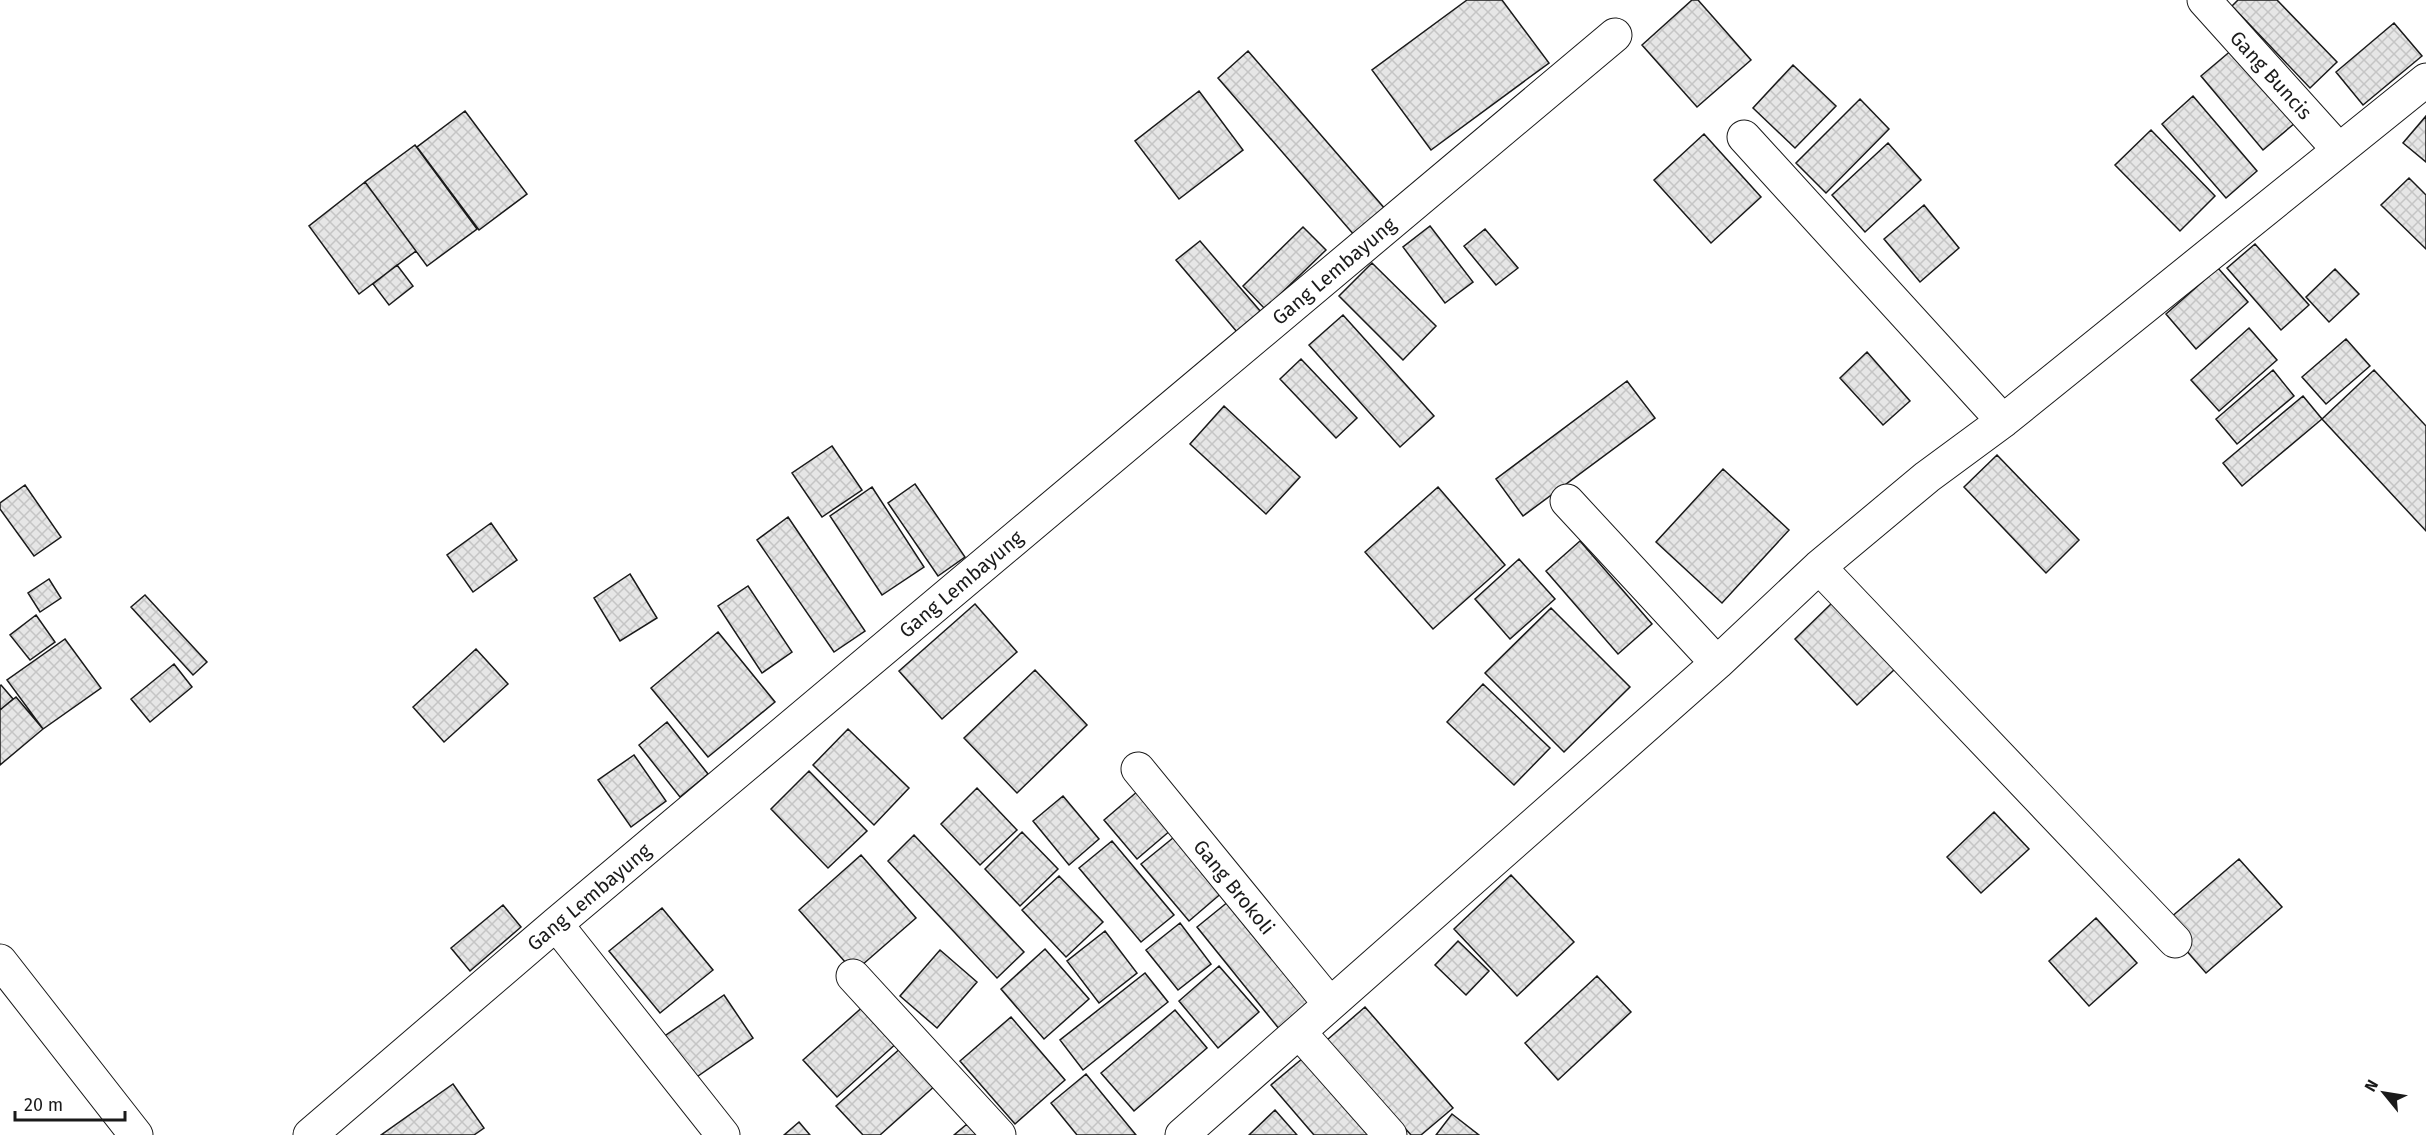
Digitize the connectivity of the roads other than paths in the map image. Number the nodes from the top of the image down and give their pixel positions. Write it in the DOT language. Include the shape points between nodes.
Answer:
graph roads {
  1 [pos="2204,0"];
  2 [pos="1615,35"];
  3 [pos="2426,80"];
  4 [pos="1744,137"];
  5 [pos="2338,150"];
  6 [pos="2003,421"];
  7 [pos="1567,501"];
  8 [pos="1819,567"];
  9 [pos="1717,663"];
  10 [pos="1138,769"];
  11 [pos="556,924"];
  12 [pos="2175,941"];
  13 [pos="0,961"];
  14 [pos="853,976"];
  15 [pos="1330,1004"];
  16 [pos="1299,1032"];
  17 [pos="136,1135"];
  18 [pos="310,1135"];
  19 [pos="723,1135"];
  20 [pos="999,1135"];
  21 [pos="1182,1135"];
  22 [pos="1390,1135"];
  1 -- 5 [label="street, Gang Buncis"];
  2 -- 11 [label="street, Gang Lembayung"];
  3 -- 5 [label="street"];
  4 -- 6 [label="street"];
  5 -- 6 [label="street"];
  6 -- 8 [label="street" via="1927,477"];
  7 -- 9 [label="street"];
  8 -- 9 [label="street"];
  8 -- 12 [label="street"];
  9 -- 15 [label="street"];
  10 -- 15 [label="street, Gang Brokoli"];
  11 -- 18 [label="street, Gang Lembayung"];
  11 -- 19 [label="street"];
  13 -- 17 [label="street"];
  14 -- 20 [label="street"];
  15 -- 16 [label="street"];
  16 -- 21 [label="street"];
  16 -- 22 [label="street"];
}
